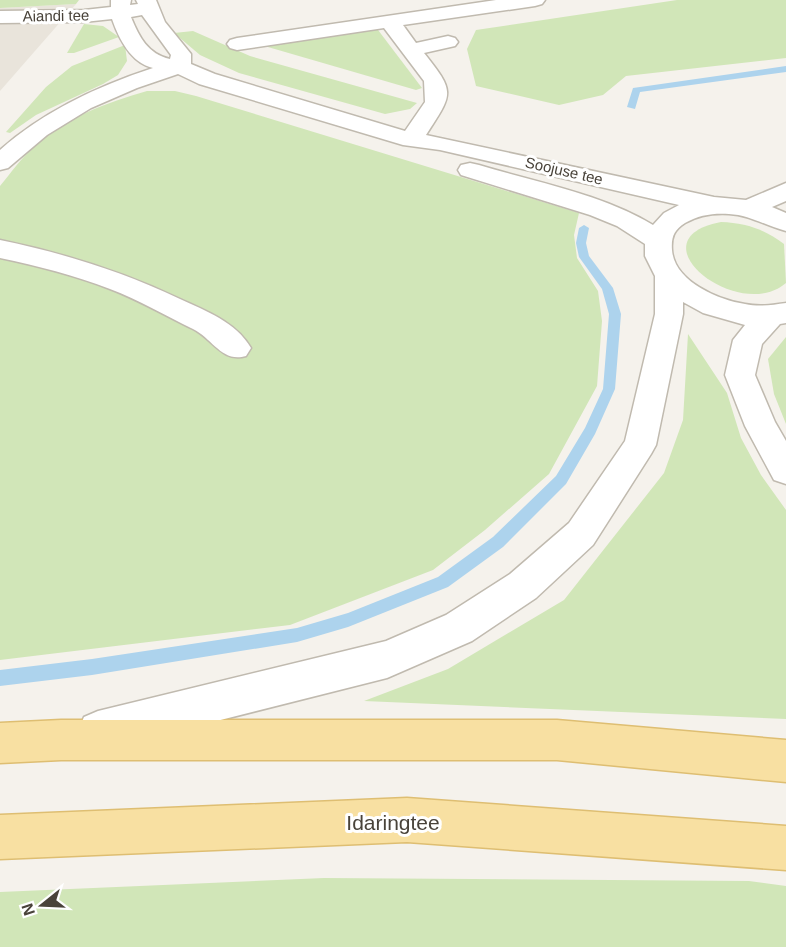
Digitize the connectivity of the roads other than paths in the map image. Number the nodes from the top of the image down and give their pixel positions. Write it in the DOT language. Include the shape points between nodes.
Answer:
graph roads {
  1 [pos="525,1"];
  2 [pos="147,4"];
  3 [pos="120,7"];
  4 [pos="0,17"];
  5 [pos="389,21"];
  6 [pos="448,42"];
  7 [pos="237,44"];
  8 [pos="411,50"];
  9 [pos="180,67"];
  10 [pos="411,140"];
  11 [pos="0,163"];
  12 [pos="786,191"];
  13 [pos="716,206"];
  14 [pos="750,208"];
  15 [pos="786,223"];
  16 [pos="658,240"];
  17 [pos="0,249"];
  18 [pos="669,275"];
  19 [pos="778,314"];
  20 [pos="236,348"];
  21 [pos="786,470"];
  22 [pos="61,740"];
  23 [pos="0,743"];
  24 [pos="786,761"];
  25 [pos="0,837"];
  26 [pos="786,848"];
  1 -- 5 [label="street"];
  2 -- 3 [label="street, Aiandi tee"];
  2 -- 9 [label="street" via="161,30 181,54"];
  3 -- 4 [label="street, Aiandi tee"];
  3 -- 9 [label="street, Soojuse tee" via="129,38 150,61"];
  5 -- 7 [label="street"];
  5 -- 8 [label="street"];
  6 -- 8 [label="street"];
  8 -- 10 [label="street" via="435,81 436,102"];
  9 -- 10 [label="street, Soojuse tee" via="207,79"];
  9 -- 11 [label="street" via="125,83 64,112"];
  10 -- 13 [label="street, Soojuse tee" via="440,142"];
  10 -- 16 [label="street, Soojuse tee" via="435,159 599,209"];
  12 -- 14 [label="street"];
  13 -- 14 [label="street"];
  13 -- 16 [label="street" via="680,214 665,225"];
  14 -- 15 [label="street"];
  16 -- 18 [label="street" via="659,257"];
  17 -- 20 [label="street" via="54,260 122,283 212,326"];
  18 -- 19 [label="street" via="686,292 712,306 741,314"];
  18 -- 22 [label="street" via="669,314 640,445 581,534 523,586 459,628 387,659"];
  19 -- 21 [label="street" via="748,340 740,375 761,426"];
  22 -- 23 [label="main road"];
  22 -- 24 [label="main road" via="557,740"];
  25 -- 26 [label="main road, Idaringtee" via="407,820"];
}
